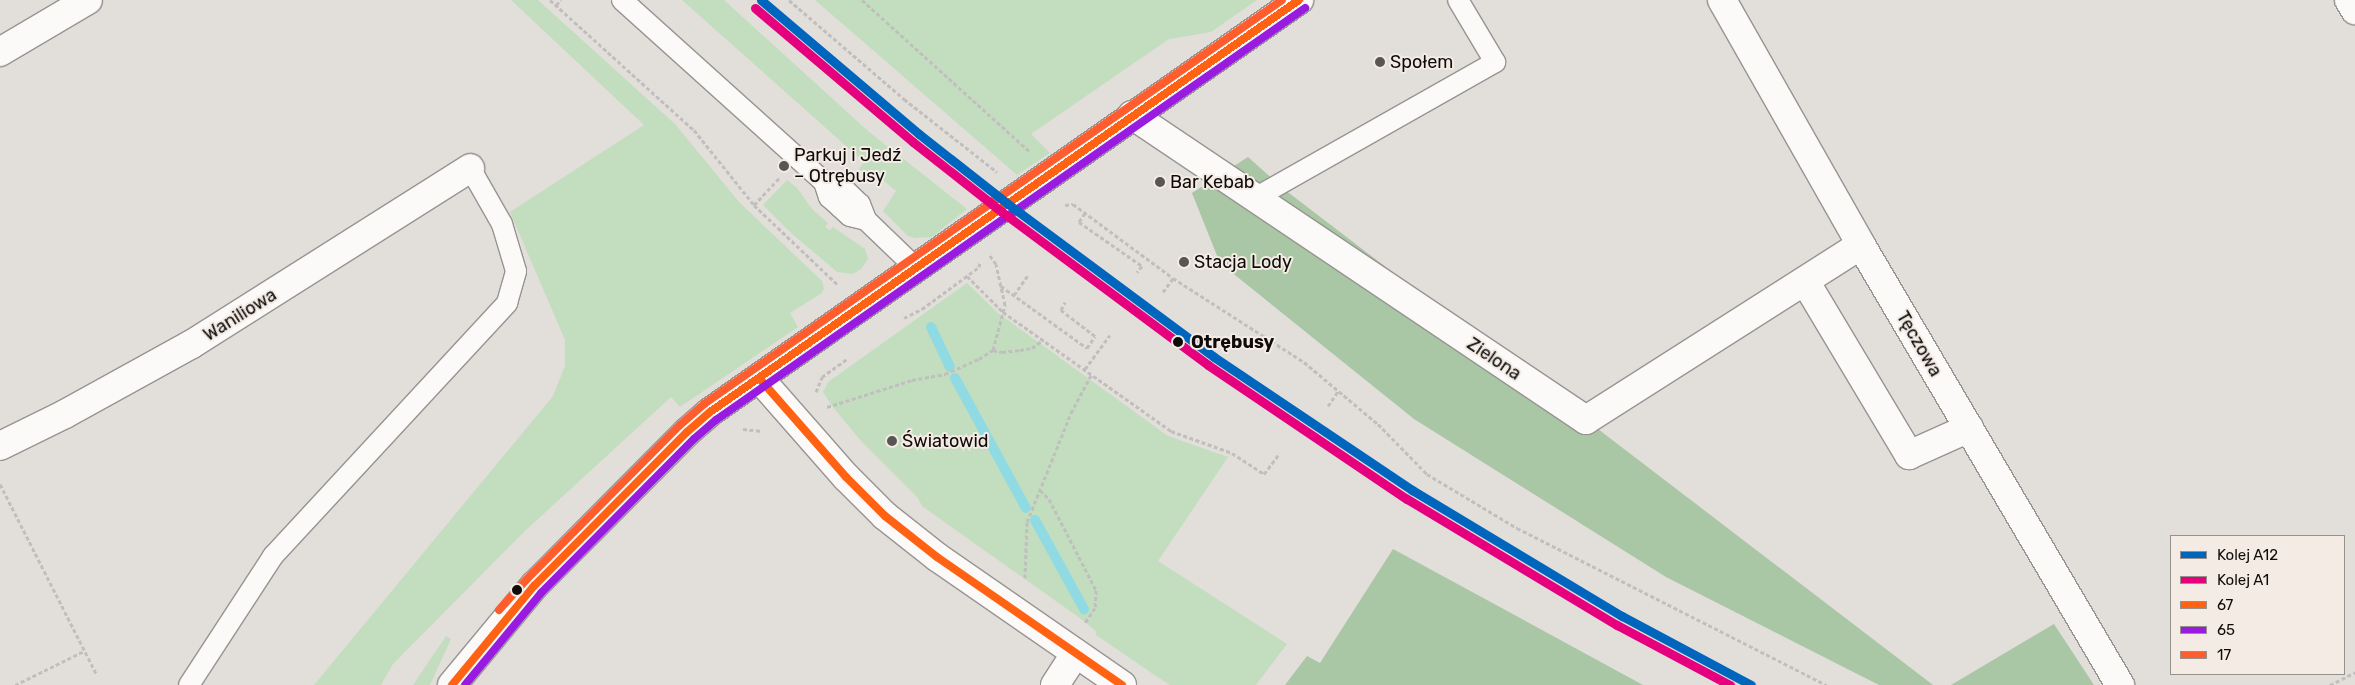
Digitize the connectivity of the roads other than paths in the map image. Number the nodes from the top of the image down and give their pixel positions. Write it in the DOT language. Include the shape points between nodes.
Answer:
graph roads {
  1 [pos="88,0"];
  2 [pos="622,0"];
  3 [pos="1299,0"];
  4 [pos="1458,0"];
  5 [pos="1722,0"];
  6 [pos="2349,0"];
  7 [pos="2355,10"];
  8 [pos="0,52"];
  9 [pos="1132,115"];
  10 [pos="470,168"];
  11 [pos="1255,198"];
  12 [pos="1861,245"];
  13 [pos="916,269"];
  14 [pos="1805,281"];
  15 [pos="759,378"];
  16 [pos="1969,428"];
  17 [pos="0,446"];
  18 [pos="1071,650"];
  19 [pos="189,685"];
  20 [pos="452,685"];
  21 [pos="1055,685"];
  22 [pos="1122,685"];
  23 [pos="2120,685"];
  1 -- 8 [label="street"];
  2 -- 13 [label="lane" via="824,182 840,185 860,204 866,220"];
  3 -- 9 [label="street"];
  4 -- 11 [label="lane" via="1495,62"];
  5 -- 12 [label="street, Tęczowa"];
  6 -- 7 [label="street"];
  9 -- 11 [label="street, Zielona"];
  9 -- 13 [label="street"];
  10 -- 17 [label="street, Waniliowa" via="192,344"];
  10 -- 19 [label="lane" via="502,224 516,271 507,303 273,556"];
  11 -- 14 [label="street, Zielona" via="1586,420"];
  12 -- 14 [label="street, Zielona"];
  12 -- 16 [label="street, Tęczowa"];
  13 -- 15 [label="street"];
  14 -- 16 [label="street" via="1909,455"];
  15 -- 18 [label="street" via="846,477 885,516 937,557"];
  15 -- 20 [label="street" via="687,432 534,586"];
  16 -- 23 [label="street, Tęczowa"];
  18 -- 21 [label="street"];
  18 -- 22 [label="street"];
}
